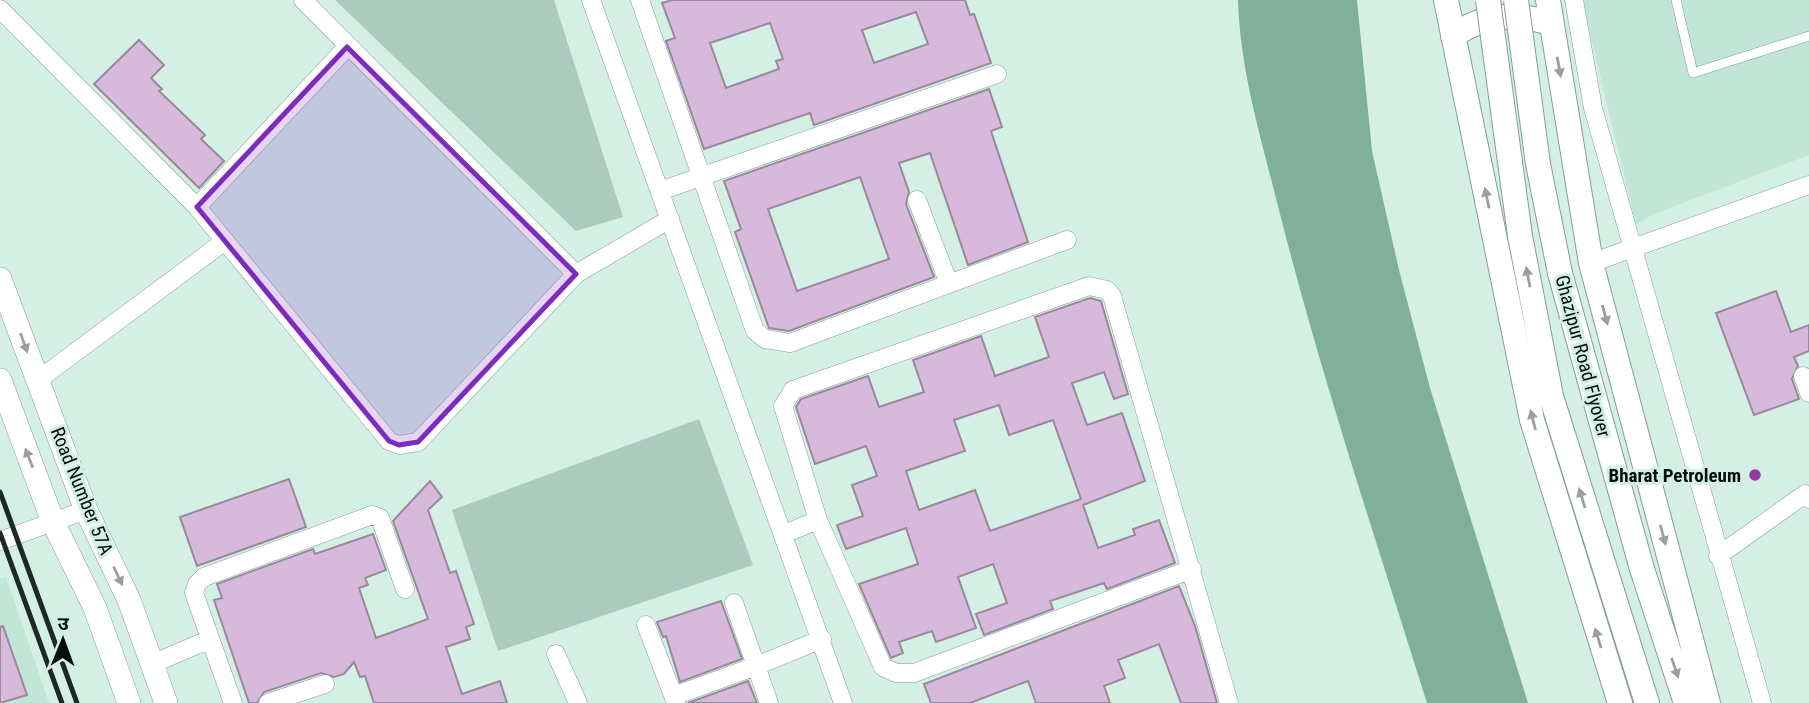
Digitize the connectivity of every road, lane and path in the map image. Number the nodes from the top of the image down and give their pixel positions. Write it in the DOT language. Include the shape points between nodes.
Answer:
graph roads {
  1 [pos="303,0"];
  2 [pos="591,0"];
  3 [pos="639,0"];
  4 [pos="1446,0"];
  5 [pos="1489,0"];
  6 [pos="1516,0"];
  7 [pos="1574,0"];
  8 [pos="1676,0"];
  9 [pos="0,9"];
  10 [pos="1550,12"];
  11 [pos="1454,36"];
  12 [pos="1809,36"];
  13 [pos="347,47"];
  14 [pos="997,74"];
  15 [pos="699,176"];
  16 [pos="1809,186"];
  17 [pos="660,191"];
  18 [pos="917,200"];
  19 [pos="197,208"];
  20 [pos="670,219"];
  21 [pos="1067,240"];
  22 [pos="225,241"];
  23 [pos="1633,250"];
  24 [pos="1591,262"];
  25 [pos="576,274"];
  26 [pos="0,279"];
  27 [pos="949,284"];
  28 [pos="0,380"];
  29 [pos="38,380"];
  30 [pos="1808,494"];
  31 [pos="86,510"];
  32 [pos="818,520"];
  33 [pos="53,522"];
  34 [pos="784,534"];
  35 [pos="0,541"];
  36 [pos="1718,556"];
  37 [pos="1192,569"];
  38 [pos="405,589"];
  39 [pos="734,603"];
  40 [pos="646,625"];
  41 [pos="822,639"];
  42 [pos="208,640"];
  43 [pos="556,653"];
  44 [pos="152,664"];
  45 [pos="756,666"];
  46 [pos="325,684"];
  47 [pos="675,699"];
  48 [pos="129,703"];
  49 [pos="166,703"];
  50 [pos="233,703"];
  51 [pos="268,703"];
  52 [pos="578,703"];
  53 [pos="769,703"];
  54 [pos="843,703"];
  55 [pos="1229,703"];
  56 [pos="1620,703"];
  57 [pos="1647,703"];
  58 [pos="1686,703"];
  59 [pos="1708,703"];
  60 [pos="1762,703"];
  1 -- 13 [label="street"];
  2 -- 17 [label="street"];
  3 -- 15 [label="street"];
  4 -- 11 [label="main road"];
  57 -- 5 [label="main road, Ghazipur Road Flyover, one-way, bridge" via="1551,396 1520,236"];
  6 -- 58 [label="main road, Ghazipur Road Flyover, one-way, bridge" via="1538,164 1560,273 1642,569"];
  7 -- 23 [label="street" via="1593,108"];
  8 -- 12 [label="lane" via="1693,73"];
  9 -- 19 [label="street"];
  10 -- 11 [label="main road" via="1470,24"];
  10 -- 24 [label="main road, one-way"];
  56 -- 11 [label="main road, one-way" via="1532,420"];
  13 -- 19 [label="street"];
  13 -- 25 [label="street"];
  14 -- 15 [label="street"];
  15 -- 17 [label="street"];
  15 -- 27 [label="street" via="755,331 765,339 790,343"];
  16 -- 23 [label="street"];
  17 -- 20 [label="street"];
  18 -- 27 [label="street"];
  19 -- 22 [label="street"];
  20 -- 25 [label="street"];
  20 -- 34 [label="street"];
  21 -- 27 [label="street"];
  22 -- 25 [label="street" via="389,441 400,445 418,442"];
  22 -- 29 [label="street"];
  23 -- 24 [label="street"];
  23 -- 36 [label="street"];
  24 -- 59 [label="main road, one-way"];
  26 -- 29 [label="street, Road Number 57A, one-way"];
  33 -- 28 [label="street, Road Number 57A, one-way"];
  29 -- 31 [label="street, Road Number 57A"];
  30 -- 36 [label="street"];
  31 -- 33 [label="street"];
  31 -- 44 [label="street, Road Number 57A, one-way" via="129,600"];
  32 -- 34 [label="street"];
  32 -- 37 [label="street" via="883,667 896,673 914,673"];
  32 -- 37 [label="street" via="783,406 788,394 1089,286 1099,287 1112,296"];
  33 -- 35 [label="street"];
  33 -- 48 [label="street, Road Number 57A" via="95,608"];
  34 -- 41 [label="street"];
  36 -- 60 [label="street"];
  37 -- 55 [label="street"];
  38 -- 42 [label="street" via="380,518 365,516 204,578 194,593"];
  39 -- 45 [label="street"];
  40 -- 47 [label="street"];
  41 -- 45 [label="street"];
  41 -- 54 [label="street"];
  42 -- 44 [label="street"];
  42 -- 50 [label="street"];
  43 -- 52 [label="street"];
  44 -- 49 [label="street, Road Number 57A"];
  45 -- 47 [label="street"];
  45 -- 53 [label="street"];
  46 -- 51 [label="street"];
}
